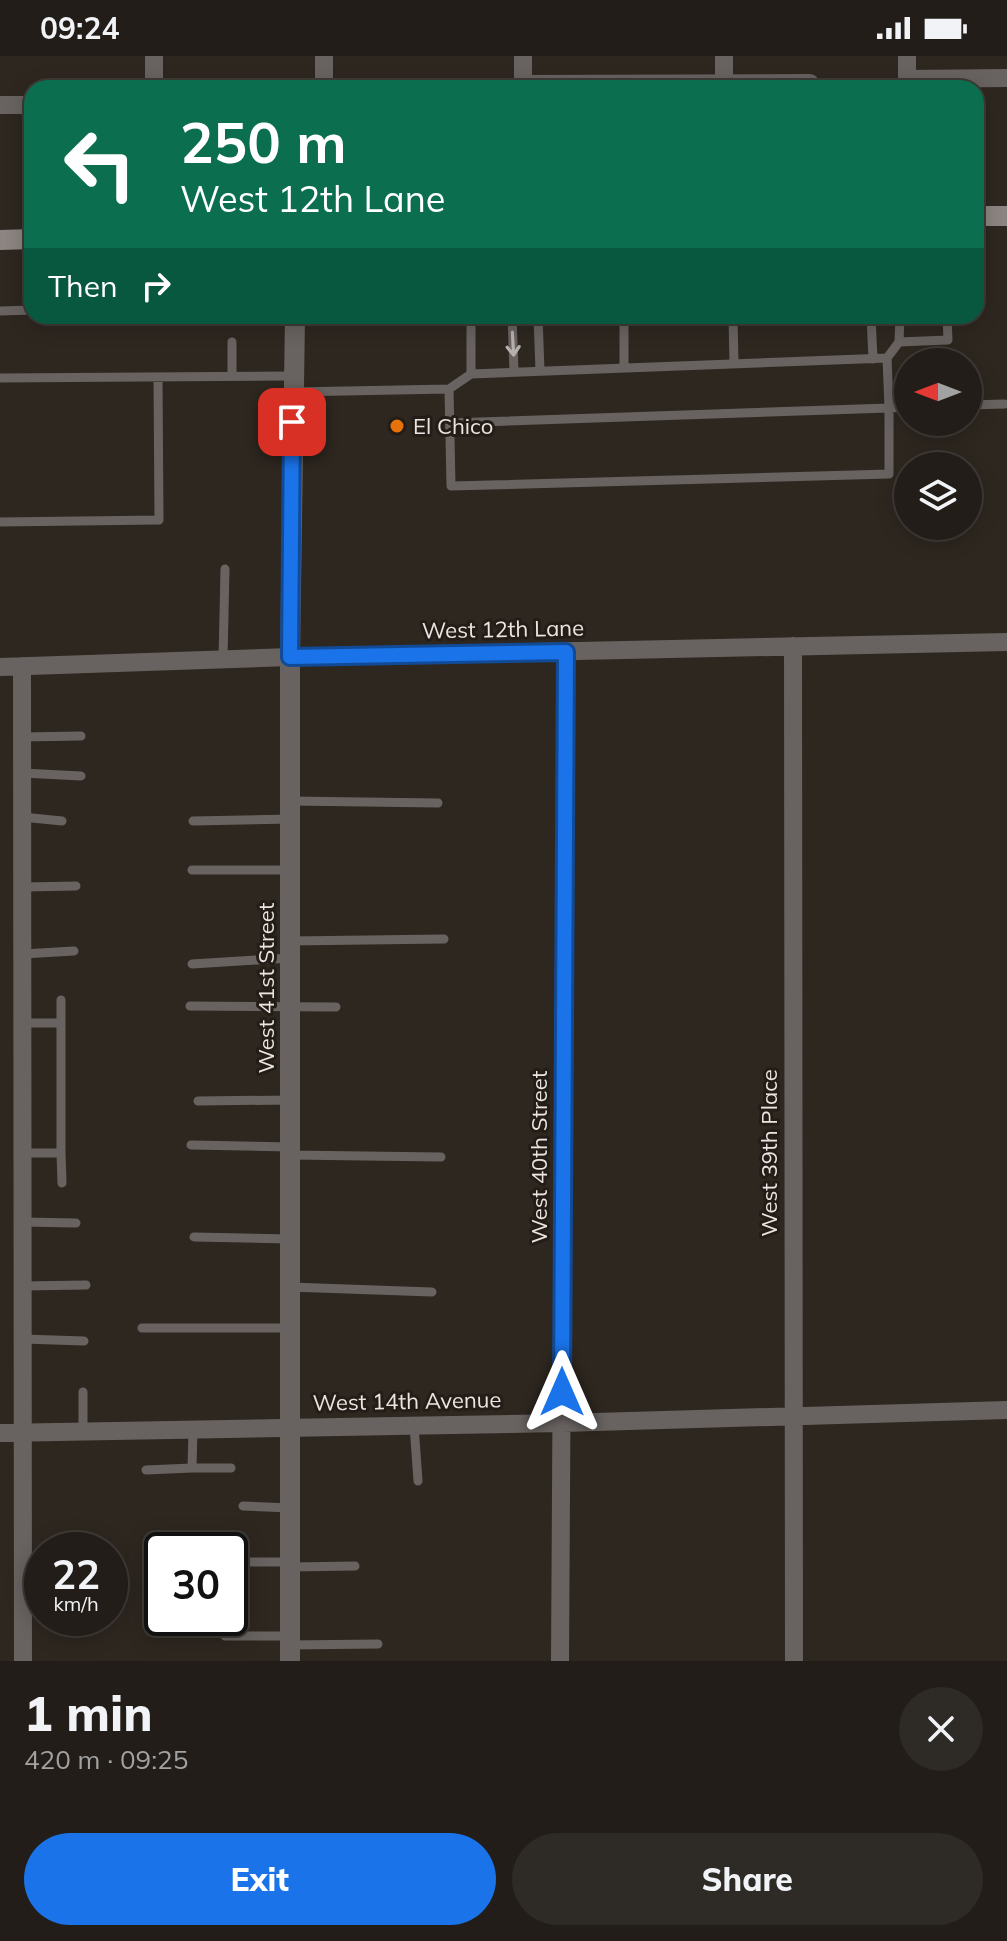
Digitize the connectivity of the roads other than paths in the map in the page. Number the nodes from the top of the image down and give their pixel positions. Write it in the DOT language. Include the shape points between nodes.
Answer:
graph roads {
  1 [pos="154,56"];
  2 [pos="324,56"];
  3 [pos="523,56"];
  4 [pos="724,56"];
  5 [pos="907,56"];
  6 [pos="1007,78"];
  7 [pos="154,80"];
  8 [pos="324,80"];
  9 [pos="523,80"];
  10 [pos="724,80"];
  11 [pos="907,80"];
  12 [pos="974,80"];
  13 [pos="0,105"];
  14 [pos="24,105"];
  15 [pos="984,216"];
  16 [pos="1007,216"];
  17 [pos="24,239"];
  18 [pos="0,240"];
  19 [pos="24,310"];
  20 [pos="0,311"];
  21 [pos="295,324"];
  22 [pos="471,324"];
  23 [pos="512,324"];
  24 [pos="538,324"];
  25 [pos="624,324"];
  26 [pos="733,324"];
  27 [pos="871,324"];
  28 [pos="900,324"];
  29 [pos="947,324"];
  30 [pos="232,342"];
  31 [pos="899,342"];
  32 [pos="887,358"];
  33 [pos="873,359"];
  34 [pos="734,364"];
  35 [pos="624,368"];
  36 [pos="540,371"];
  37 [pos="514,372"];
  38 [pos="471,374"];
  39 [pos="232,376"];
  40 [pos="158,377"];
  41 [pos="0,378"];
  42 [pos="293,384"];
  43 [pos="449,389"];
  44 [pos="1005,404"];
  45 [pos="982,405"];
  46 [pos="889,408"];
  47 [pos="894,408"];
  48 [pos="450,423"];
  49 [pos="0,522"];
  50 [pos="225,569"];
  51 [pos="1007,642"];
  52 [pos="793,646"];
  53 [pos="566,652"];
  54 [pos="290,657"];
  55 [pos="223,659"];
  56 [pos="22,666"];
  57 [pos="0,667"];
  58 [pos="81,736"];
  59 [pos="22,737"];
  60 [pos="22,773"];
  61 [pos="81,776"];
  62 [pos="438,803"];
  63 [pos="290,810"];
  64 [pos="22,817"];
  65 [pos="62,821"];
  66 [pos="193,821"];
  67 [pos="192,870"];
  68 [pos="290,870"];
  69 [pos="76,886"];
  70 [pos="23,887"];
  71 [pos="444,939"];
  72 [pos="290,950"];
  73 [pos="74,951"];
  74 [pos="23,954"];
  75 [pos="192,964"];
  76 [pos="61,1000"];
  77 [pos="190,1006"];
  78 [pos="336,1007"];
  79 [pos="290,1009"];
  80 [pos="23,1023"];
  81 [pos="61,1023"];
  82 [pos="290,1100"];
  83 [pos="198,1101"];
  84 [pos="191,1145"];
  85 [pos="290,1151"];
  86 [pos="23,1153"];
  87 [pos="61,1153"];
  88 [pos="441,1157"];
  89 [pos="62,1183"];
  90 [pos="23,1222"];
  91 [pos="76,1223"];
  92 [pos="194,1237"];
  93 [pos="290,1239"];
  94 [pos="86,1285"];
  95 [pos="23,1286"];
  96 [pos="290,1287"];
  97 [pos="432,1292"];
  98 [pos="142,1328"];
  99 [pos="290,1328"];
  100 [pos="23,1339"];
  101 [pos="84,1341"];
  102 [pos="83,1392"];
  103 [pos="1007,1410"];
  104 [pos="794,1417"];
  105 [pos="562,1423"];
  106 [pos="414,1425"];
  107 [pos="290,1427"];
  108 [pos="193,1429"];
  109 [pos="83,1431"];
  110 [pos="23,1432"];
  111 [pos="0,1433"];
  112 [pos="192,1468"];
  113 [pos="231,1468"];
  114 [pos="146,1470"];
  115 [pos="418,1481"];
  116 [pos="243,1506"];
  117 [pos="290,1508"];
  118 [pos="248,1563"];
  119 [pos="290,1564"];
  120 [pos="355,1566"];
  121 [pos="225,1636"];
  122 [pos="378,1644"];
  123 [pos="290,1647"];
  124 [pos="23,1661"];
  125 [pos="560,1661"];
  126 [pos="794,1661"];
  1 -- 7 [label="street"];
  2 -- 8 [label="street"];
  3 -- 9 [label="street"];
  4 -- 10 [label="street"];
  5 -- 11 [label="street"];
  6 -- 12 [label="street"];
  13 -- 14 [label="street"];
  15 -- 16 [label="main road"];
  17 -- 18 [label="main road"];
  19 -- 20 [label="lane"];
  21 -- 42 [label="street, West 41st Street"];
  22 -- 38 [label="lane"];
  23 -- 37 [label="lane, one-way"];
  24 -- 36 [label="lane"];
  25 -- 35 [label="lane"];
  26 -- 34 [label="lane"];
  27 -- 33 [label="lane"];
  28 -- 31 [label="lane"];
  29 -- 31 [label="lane" via="948,340"];
  30 -- 39 [label="lane"];
  31 -- 32 [label="lane"];
  32 -- 33 [label="lane"];
  32 -- 46 [label="lane"];
  33 -- 34 [label="lane"];
  34 -- 35 [label="lane"];
  35 -- 36 [label="lane"];
  36 -- 37 [label="lane"];
  37 -- 38 [label="lane"];
  38 -- 43 [label="lane"];
  39 -- 40 [label="lane"];
  39 -- 42 [label="lane"];
  40 -- 41 [label="lane"];
  40 -- 49 [label="lane" via="159,520"];
  42 -- 43 [label="lane"];
  42 -- 54 [label="street, West 41st Street"];
  43 -- 48 [label="lane"];
  44 -- 45 [label="lane"];
  46 -- 47 [label="lane"];
  46 -- 48 [label="lane"];
  46 -- 48 [label="lane" via="889,474 451,486"];
  50 -- 55 [label="lane"];
  51 -- 52 [label="street, West 12th Lane"];
  52 -- 53 [label="street, West 12th Lane"];
  52 -- 104 [label="street, West 39th Place"];
  53 -- 54 [label="street, West 12th Lane"];
  53 -- 105 [label="street, West 40th Street"];
  54 -- 55 [label="street, West 12th Lane"];
  54 -- 63 [label="street, West 41st Street"];
  55 -- 56 [label="street, West 12th Lane"];
  56 -- 57 [label="street, West 12th Lane"];
  56 -- 59 [label="street"];
  58 -- 59 [label="lane"];
  59 -- 60 [label="street"];
  60 -- 61 [label="lane"];
  60 -- 64 [label="street"];
  62 -- 63 [label="lane"];
  63 -- 66 [label="lane"];
  63 -- 68 [label="street, West 41st Street"];
  64 -- 65 [label="lane"];
  64 -- 70 [label="street"];
  67 -- 68 [label="lane"];
  68 -- 72 [label="street, West 41st Street"];
  69 -- 70 [label="lane"];
  70 -- 74 [label="street"];
  71 -- 72 [label="lane"];
  72 -- 75 [label="lane"];
  72 -- 79 [label="street, West 41st Street"];
  73 -- 74 [label="lane"];
  74 -- 80 [label="street"];
  76 -- 81 [label="lane"];
  77 -- 79 [label="lane"];
  78 -- 79 [label="lane"];
  79 -- 82 [label="street, West 41st Street"];
  80 -- 81 [label="lane"];
  80 -- 86 [label="street"];
  81 -- 87 [label="lane"];
  82 -- 83 [label="lane"];
  82 -- 85 [label="street, West 41st Street"];
  84 -- 85 [label="lane"];
  85 -- 88 [label="lane"];
  85 -- 93 [label="street, West 41st Street"];
  86 -- 87 [label="lane"];
  86 -- 90 [label="street"];
  87 -- 89 [label="lane"];
  90 -- 91 [label="lane"];
  90 -- 95 [label="street"];
  92 -- 93 [label="lane"];
  93 -- 96 [label="street, West 41st Street"];
  94 -- 95 [label="lane"];
  95 -- 100 [label="street"];
  96 -- 97 [label="lane"];
  96 -- 99 [label="street, West 41st Street"];
  98 -- 99 [label="lane"];
  99 -- 107 [label="street, West 41st Street"];
  100 -- 101 [label="lane"];
  100 -- 110 [label="street"];
  102 -- 109 [label="lane"];
  103 -- 104 [label="street, West 14th Avenue"];
  104 -- 105 [label="street, West 14th Avenue"];
  104 -- 126 [label="street, West 39th Place"];
  105 -- 106 [label="street, West 14th Avenue"];
  105 -- 125 [label="street, West 40th Street"];
  106 -- 107 [label="street, West 14th Avenue"];
  106 -- 115 [label="lane"];
  107 -- 108 [label="street, West 14th Avenue"];
  107 -- 117 [label="street, West 41st Street"];
  108 -- 109 [label="street, West 14th Avenue"];
  108 -- 112 [label="lane"];
  109 -- 110 [label="street, West 14th Avenue"];
  110 -- 111 [label="street, West 14th Avenue"];
  110 -- 124 [label="street"];
  112 -- 113 [label="lane"];
  112 -- 114 [label="lane"];
  116 -- 117 [label="lane"];
  117 -- 119 [label="street, West 41st Street"];
  118 -- 119 [label="lane"];
  119 -- 120 [label="lane"];
  119 -- 123 [label="street, West 41st Street"];
  121 -- 123 [label="lane"];
  122 -- 123 [label="lane"];
}
